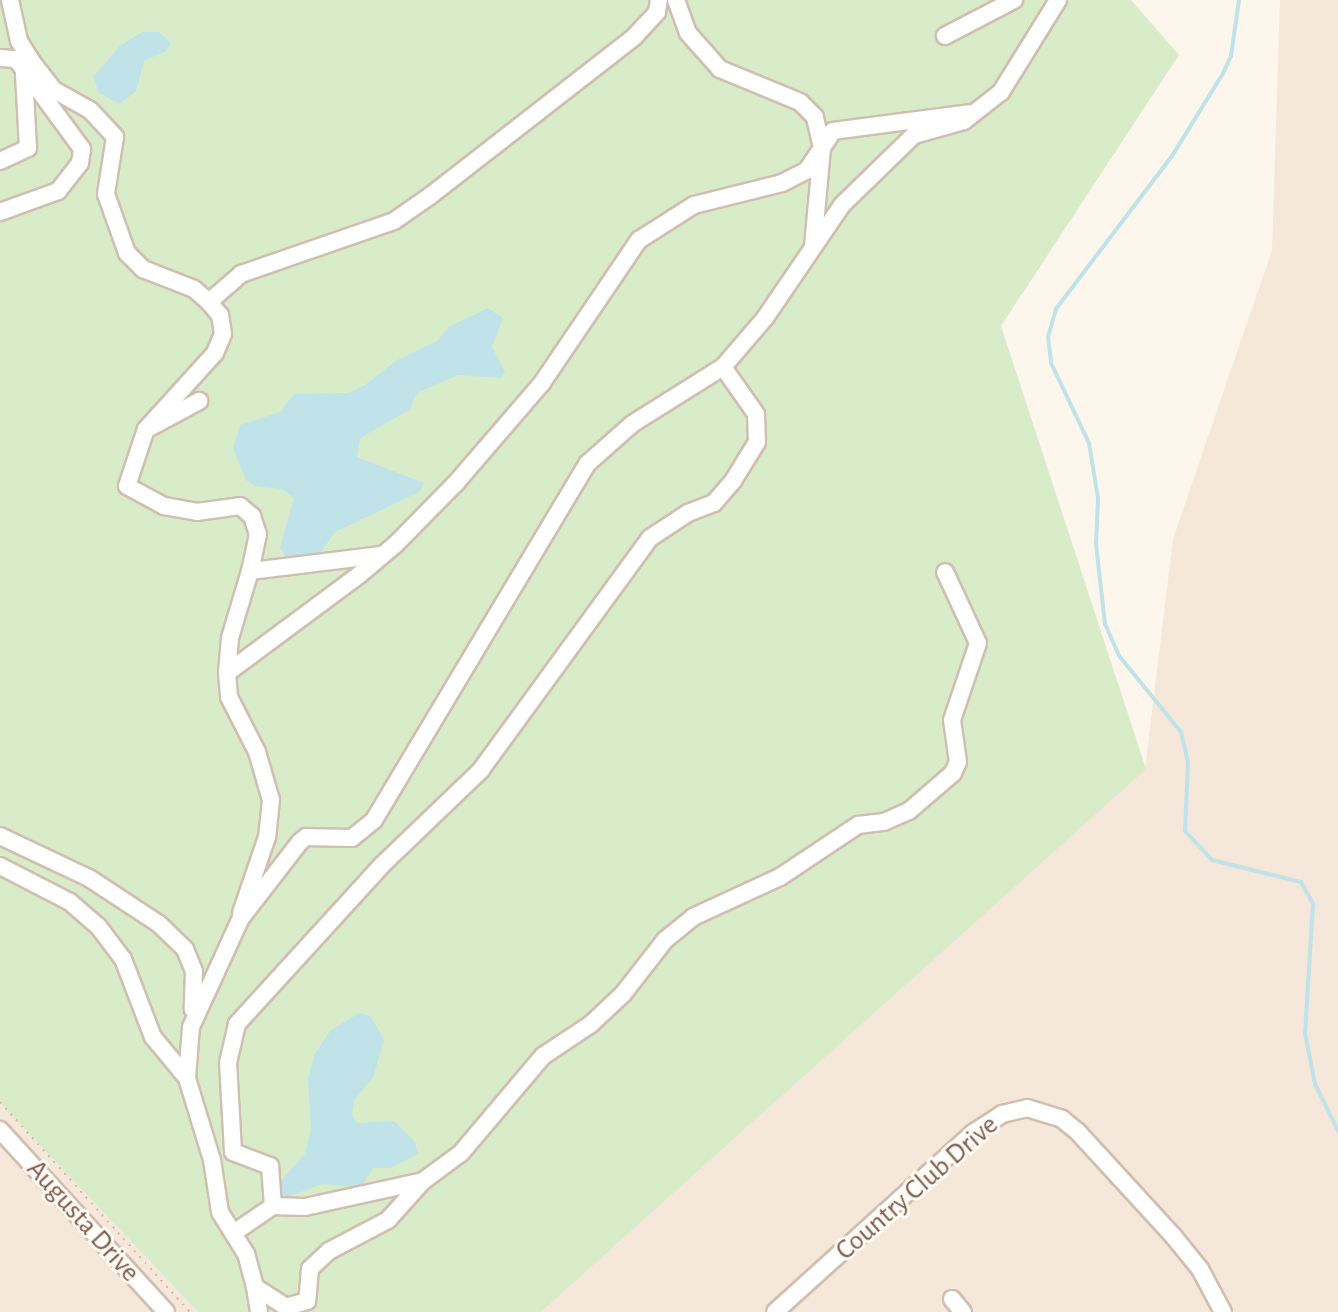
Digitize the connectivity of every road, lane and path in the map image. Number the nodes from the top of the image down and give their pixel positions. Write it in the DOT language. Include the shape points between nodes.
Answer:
graph roads {
  1 [pos="10,0"];
  2 [pos="659,0"];
  3 [pos="676,0"];
  4 [pos="1014,0"];
  5 [pos="1058,0"];
  6 [pos="945,36"];
  7 [pos="0,58"];
  8 [pos="24,74"];
  9 [pos="969,113"];
  10 [pos="822,148"];
  11 [pos="0,161"];
  12 [pos="0,212"];
  13 [pos="813,248"];
  14 [pos="209,302"];
  15 [pos="723,367"];
  16 [pos="199,401"];
  17 [pos="146,429"];
  18 [pos="381,555"];
  19 [pos="250,571"];
  20 [pos="945,572"];
  21 [pos="227,673"];
  22 [pos="0,836"];
  23 [pos="0,866"];
  24 [pos="241,918"];
  25 [pos="191,1027"];
  26 [pos="187,1078"];
  27 [pos="0,1102"];
  28 [pos="0,1130"];
  29 [pos="423,1181"];
  30 [pos="273,1206"];
  31 [pos="235,1232"];
  32 [pos="255,1287"];
  33 [pos="952,1299"];
  34 [pos="166,1312"];
  35 [pos="190,1312"];
  36 [pos="259,1312"];
  37 [pos="775,1312"];
  38 [pos="963,1312"];
  39 [pos="1223,1312"];
  1 -- 14 [label="street" via="19,41 32,62 54,90 90,110 115,137 106,194 127,253 143,269 194,289"];
  2 -- 14 [label="street" via="657,12 634,37 394,221 241,274"];
  3 -- 10 [label="street" via="688,33 720,69 800,102 815,117"];
  4 -- 6 [label="street"];
  5 -- 9 [label="street" via="1001,92"];
  7 -- 8 [label="street" via="16,59"];
  8 -- 11 [label="street" via="28,148"];
  8 -- 12 [label="street" via="71,127 82,149 80,163 58,191"];
  9 -- 10 [label="street" via="833,131"];
  9 -- 13 [label="street" via="964,121 914,135 891,153 842,205"];
  10 -- 13 [label="street"];
  10 -- 18 [label="street" via="807,170 782,183 694,205 639,240 542,383 465,473"];
  13 -- 15 [label="street"];
  14 -- 17 [label="street" via="220,315 223,334 215,353"];
  15 -- 24 [label="street" via="632,424 587,464 374,820 352,838 306,837"];
  15 -- 30 [label="street" via="756,414 757,442 733,481 714,503 650,538 481,770 383,864 237,1024 228,1062 233,1152 270,1166"];
  16 -- 17 [label="street"];
  17 -- 19 [label="street" via="127,486 164,506 197,512 240,506 252,516 258,534"];
  18 -- 19 [label="street"];
  18 -- 21 [label="street"];
  19 -- 21 [label="street" via="230,638"];
  20 -- 29 [label="street" via="978,643 952,720 958,762 953,773 909,811 858,825 780,877 693,917 665,940 602,1014 543,1056 461,1153"];
  21 -- 24 [label="street" via="229,697 257,752 271,800 267,837"];
  22 -- 25 [label="street" via="131,902 185,949 194,971"];
  23 -- 26 [label="street" via="70,902 98,926 123,959 153,1037"];
  24 -- 25 [label="street"];
  25 -- 26 [label="street"];
  26 -- 31 [label="street" via="212,1160 220,1212"];
  27 -- 35 [label="path"];
  28 -- 34 [label="street, Augusta Drive"];
  29 -- 30 [label="street" via="305,1207"];
  29 -- 32 [label="street" via="388,1220 329,1251 310,1269 307,1301 286,1307"];
  30 -- 31 [label="street"];
  31 -- 32 [label="street"];
  32 -- 36 [label="street"];
  33 -- 38 [label="street"];
  37 -- 39 [label="street, Country Club Drive" via="973,1133 1002,1114 1027,1108 1062,1119 1077,1131 1200,1269"];
}
